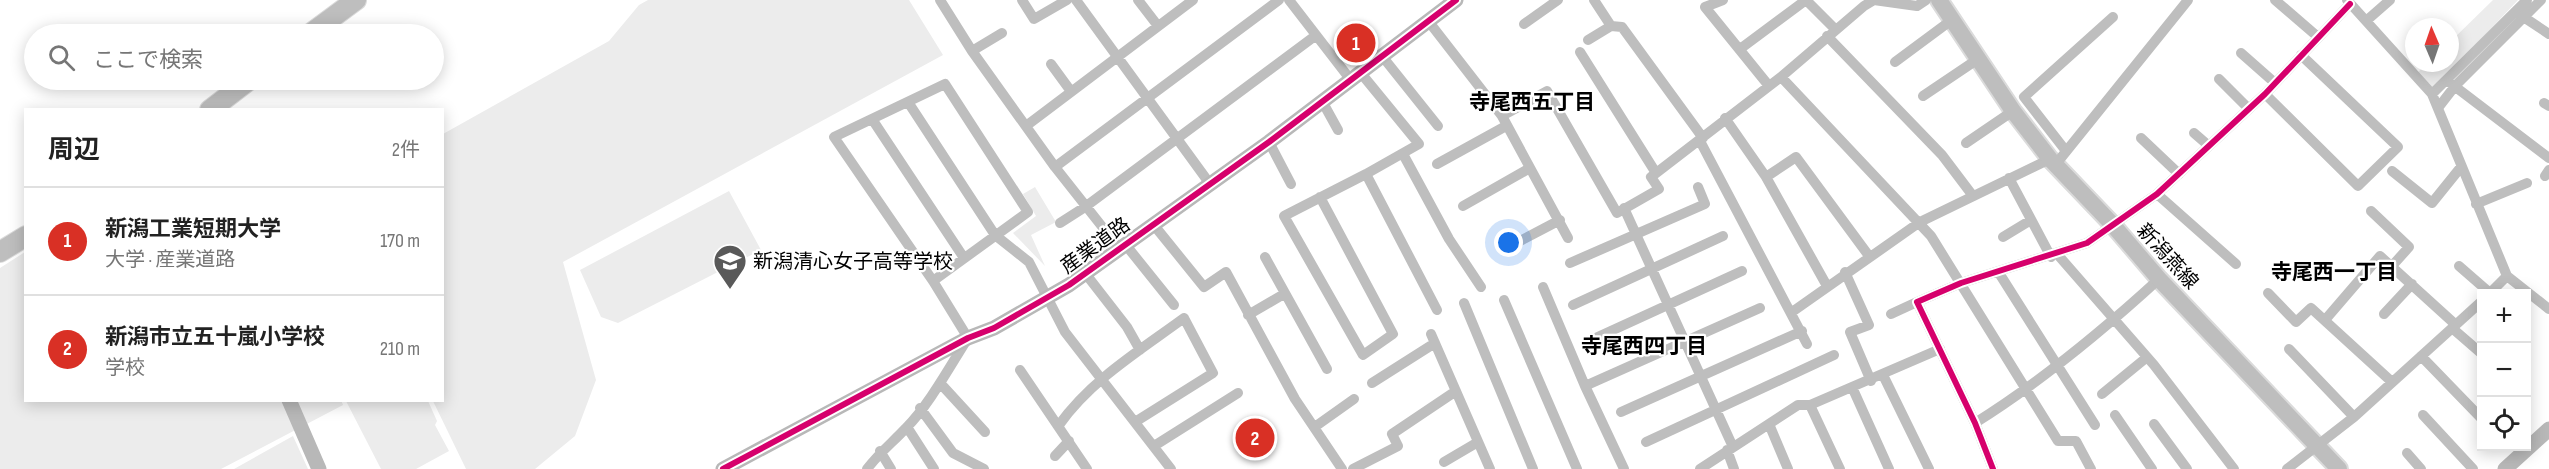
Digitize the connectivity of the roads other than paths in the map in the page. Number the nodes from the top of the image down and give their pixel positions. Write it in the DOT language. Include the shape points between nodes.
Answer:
graph roads {
  1 [pos="356,0"];
  2 [pos="940,0"];
  3 [pos="1022,0"];
  4 [pos="1067,0"];
  5 [pos="1076,0"];
  6 [pos="1138,0"];
  7 [pos="1192,0"];
  8 [pos="1279,0"];
  9 [pos="1288,0"];
  10 [pos="1456,0"];
  11 [pos="1558,0"];
  12 [pos="1594,0"];
  13 [pos="1723,0"];
  14 [pos="1806,0"];
  15 [pos="1926,0"];
  16 [pos="1939,0"];
  17 [pos="2188,0"];
  18 [pos="2275,0"];
  19 [pos="2527,0"];
  20 [pos="2541,0"];
  21 [pos="2388,1"];
  22 [pos="2348,2"];
  23 [pos="2519,14"];
  24 [pos="2113,17"];
  25 [pos="1953,19"];
  26 [pos="2366,21"];
  27 [pos="1429,22"];
  28 [pos="324,24"];
  29 [pos="1524,24"];
  30 [pos="1158,26"];
  31 [pos="1611,26"];
  32 [pos="1831,32"];
  33 [pos="1002,33"];
  34 [pos="2549,34"];
  35 [pos="1316,36"];
  36 [pos="2318,37"];
  37 [pos="1588,40"];
  38 [pos="1740,49"];
  39 [pos="972,51"];
  40 [pos="1580,52"];
  41 [pos="2241,52"];
  42 [pos="2301,55"];
  43 [pos="1383,56"];
  44 [pos="1115,57"];
  45 [pos="1978,59"];
  46 [pos="1895,62"];
  47 [pos="1051,64"];
  48 [pos="1355,76"];
  49 [pos="1781,77"];
  50 [pos="2219,79"];
  51 [pos="2275,83"];
  52 [pos="2451,83"];
  53 [pos="1769,86"];
  54 [pos="236,90"];
  55 [pos="1070,90"];
  56 [pos="2265,94"];
  57 [pos="2432,94"];
  58 [pos="1923,96"];
  59 [pos="1147,99"];
  60 [pos="1322,101"];
  61 [pos="908,102"];
  62 [pos="213,108"];
  63 [pos="2438,108"];
  64 [pos="2249,109"];
  65 [pos="2013,111"];
  66 [pos="1725,118"];
  67 [pos="872,119"];
  68 [pos="1504,121"];
  69 [pos="1026,126"];
  70 [pos="1438,126"];
  71 [pos="1338,130"];
  72 [pos="2194,133"];
  73 [pos="2141,138"];
  74 [pos="1178,139"];
  75 [pos="1701,140"];
  76 [pos="1269,142"];
  77 [pos="1966,143"];
  78 [pos="2209,146"];
  79 [pos="1404,154"];
  80 [pos="2058,158"];
  81 [pos="2549,158"];
  82 [pos="1437,164"];
  83 [pos="2461,166"];
  84 [pos="1055,167"];
  85 [pos="1530,168"];
  86 [pos="2392,171"];
  87 [pos="1656,173"];
  88 [pos="1366,174"];
  89 [pos="2179,174"];
  90 [pos="1766,177"];
  91 [pos="2009,178"];
  92 [pos="2527,183"];
  93 [pos="1210,184"];
  94 [pos="1291,184"];
  95 [pos="1698,186"];
  96 [pos="2157,194"];
  97 [pos="1973,196"];
  98 [pos="1320,197"];
  99 [pos="2476,204"];
  100 [pos="1463,206"];
  101 [pos="1085,207"];
  102 [pos="1624,208"];
  103 [pos="2372,211"];
  104 [pos="1560,220"];
  105 [pos="2031,220"];
  106 [pos="1920,222"];
  107 [pos="1060,223"];
  108 [pos="1154,224"];
  109 [pos="2112,224"];
  110 [pos="1636,234"];
  111 [pos="995,235"];
  112 [pos="1723,236"];
  113 [pos="24,237"];
  114 [pos="2002,237"];
  115 [pos="1568,238"];
  116 [pos="1122,246"];
  117 [pos="1503,250"];
  118 [pos="0,252"];
  119 [pos="1869,256"];
  120 [pos="2055,256"];
  121 [pos="1264,257"];
  122 [pos="964,258"];
  123 [pos="1570,263"];
  124 [pos="2236,264"];
  125 [pos="2392,266"];
  126 [pos="2460,266"];
  127 [pos="1651,270"];
  128 [pos="1742,272"];
  129 [pos="1845,272"];
  130 [pos="1085,273"];
  131 [pos="1999,273"];
  132 [pos="2507,276"];
  133 [pos="2159,279"];
  134 [pos="933,281"];
  135 [pos="1961,284"];
  136 [pos="2412,284"];
  137 [pos="1827,286"];
  138 [pos="1481,287"];
  139 [pos="1543,287"];
  140 [pos="2486,289"];
  141 [pos="2494,289"];
  142 [pos="2268,293"];
  143 [pos="1284,294"];
  144 [pos="1047,297"];
  145 [pos="1504,300"];
  146 [pos="1917,302"];
  147 [pos="1464,303"];
  148 [pos="1174,305"];
  149 [pos="1573,305"];
  150 [pos="2477,305"];
  151 [pos="1669,306"];
  152 [pos="1760,308"];
  153 [pos="2549,309"];
  154 [pos="1437,310"];
  155 [pos="1792,312"];
  156 [pos="1891,314"];
  157 [pos="2384,314"];
  158 [pos="1248,315"];
  159 [pos="2114,320"];
  160 [pos="2325,320"];
  161 [pos="2454,327"];
  162 [pos="1802,331"];
  163 [pos="968,338"];
  164 [pos="1589,341"];
  165 [pos="1684,342"];
  166 [pos="1807,344"];
  167 [pos="1940,349"];
  168 [pos="2289,349"];
  169 [pos="1140,350"];
  170 [pos="2477,350"];
  171 [pos="1834,355"];
  172 [pos="2421,356"];
  173 [pos="2146,358"];
  174 [pos="2058,367"];
  175 [pos="1327,369"];
  176 [pos="1020,370"];
  177 [pos="1883,375"];
  178 [pos="1701,376"];
  179 [pos="1101,378"];
  180 [pos="1871,381"];
  181 [pos="2392,382"];
  182 [pos="940,383"];
  183 [pos="1372,383"];
  184 [pos="1585,386"];
  185 [pos="1852,387"];
  186 [pos="1456,391"];
  187 [pos="2027,391"];
  188 [pos="1238,393"];
  189 [pos="2102,394"];
  190 [pos="1354,399"];
  191 [pos="290,402"];
  192 [pos="1810,405"];
  193 [pos="920,408"];
  194 [pos="1715,410"];
  195 [pos="1621,412"];
  196 [pos="2422,415"];
  197 [pos="2477,415"];
  198 [pos="2115,416"];
  199 [pos="2354,417"];
  200 [pos="1135,422"];
  201 [pos="1975,423"];
  202 [pos="1769,424"];
  203 [pos="2154,424"];
  204 [pos="2095,425"];
  205 [pos="1059,426"];
  206 [pos="1316,426"];
  207 [pos="907,427"];
  208 [pos="2549,429"];
  209 [pos="985,432"];
  210 [pos="1069,441"];
  211 [pos="1478,442"];
  212 [pos="1646,442"];
  213 [pos="2317,445"];
  214 [pos="1154,446"];
  215 [pos="1730,449"];
  216 [pos="880,451"];
  217 [pos="2407,453"];
  218 [pos="1055,456"];
  219 [pos="1444,462"];
  220 [pos="1784,468"];
  221 [pos="319,469"];
  222 [pos="723,469"];
  223 [pos="867,469"];
  224 [pos="891,469"];
  225 [pos="934,469"];
  226 [pos="984,469"];
  227 [pos="1087,469"];
  228 [pos="1171,469"];
  229 [pos="1342,469"];
  230 [pos="1353,469"];
  231 [pos="1490,469"];
  232 [pos="1533,469"];
  233 [pos="1577,469"];
  234 [pos="1624,469"];
  235 [pos="1700,469"];
  236 [pos="1734,469"];
  237 [pos="1840,469"];
  238 [pos="1889,469"];
  239 [pos="1929,469"];
  240 [pos="1993,469"];
  241 [pos="2091,469"];
  242 [pos="2152,469"];
  243 [pos="2187,469"];
  244 [pos="2234,469"];
  245 [pos="2287,469"];
  246 [pos="2339,469"];
  247 [pos="2421,469"];
  248 [pos="2473,469"];
  249 [pos="2505,469"];
  1 -- 28 [label="highway"];
  2 -- 39 [label="street"];
  3 -- 4 [label="street" via="1034,19"];
  5 -- 44 [label="street"];
  6 -- 30 [label="street"];
  7 -- 30 [label="street"];
  8 -- 59 [label="street"];
  9 -- 35 [label="street"];
  10 -- 27 [label="street, 産業道路"];
  11 -- 29 [label="street"];
  12 -- 31 [label="street"];
  13 -- 38 [label="street" via="1706,7"];
  14 -- 32 [label="street"];
  14 -- 38 [label="street"];
  15 -- 32 [label="street" via="1917,6 1874,0"];
  16 -- 25 [label="main road, 新潟燕線"];
  17 -- 80 [label="street"];
  18 -- 36 [label="street"];
  19 -- 23 [label="street"];
  20 -- 23 [label="street"];
  21 -- 26 [label="street"];
  22 -- 26 [label="street"];
  22 -- 36 [label="street"];
  23 -- 34 [label="street"];
  23 -- 52 [label="street"];
  24 -- 80 [label="street" via="2024,97"];
  25 -- 45 [label="main road, 新潟燕線"];
  25 -- 46 [label="street"];
  26 -- 57 [label="street"];
  27 -- 43 [label="street, 産業道路"];
  27 -- 68 [label="street"];
  30 -- 44 [label="street"];
  31 -- 37 [label="street"];
  31 -- 75 [label="street" via="1622,27"];
  32 -- 49 [label="street"];
  32 -- 97 [label="street" via="1942,155"];
  33 -- 39 [label="street"];
  35 -- 48 [label="street"];
  35 -- 74 [label="street"];
  36 -- 42 [label="street"];
  38 -- 53 [label="street"];
  39 -- 69 [label="street"];
  40 -- 87 [label="street"];
  41 -- 51 [label="street"];
  42 -- 51 [label="street"];
  42 -- 56 [label="street" via="2398,147 2358,186"];
  43 -- 48 [label="street, 産業道路"];
  43 -- 70 [label="street"];
  44 -- 55 [label="street"];
  44 -- 59 [label="street"];
  45 -- 58 [label="street"];
  45 -- 65 [label="main road, 新潟燕線"];
  47 -- 55 [label="street"];
  48 -- 60 [label="street, 産業道路"];
  48 -- 79 [label="street" via="1419,144"];
  49 -- 53 [label="street"];
  49 -- 106 [label="street"];
  50 -- 64 [label="street"];
  51 -- 56 [label="street"];
  52 -- 57 [label="street"];
  52 -- 63 [label="street"];
  52 -- 81 [label="street"];
  53 -- 66 [label="street"];
  54 -- 62 [label="highway"];
  55 -- 69 [label="street"];
  56 -- 64 [label="street"];
  57 -- 63 [label="street"];
  59 -- 74 [label="street"];
  59 -- 84 [label="street"];
  60 -- 71 [label="street"];
  60 -- 76 [label="street, 産業道路"];
  61 -- 67 [label="street"];
  61 -- 111 [label="street"];
  61 -- 111 [label="street" via="945,84 1028,212"];
  63 -- 83 [label="street"];
  64 -- 78 [label="street"];
  65 -- 77 [label="street"];
  65 -- 80 [label="main road, 新潟燕線"];
  66 -- 75 [label="street"];
  66 -- 90 [label="street"];
  67 -- 122 [label="street"];
  67 -- 134 [label="street" via="834,136"];
  68 -- 82 [label="street"];
  68 -- 85 [label="street"];
  68 -- 102 [label="street" via="1547,91 1617,213"];
  69 -- 84 [label="street"];
  72 -- 78 [label="street"];
  73 -- 89 [label="street"];
  74 -- 93 [label="street"];
  74 -- 101 [label="street"];
  75 -- 87 [label="street"];
  75 -- 155 [label="street"];
  76 -- 93 [label="street, 産業道路"];
  76 -- 94 [label="street"];
  78 -- 89 [label="street"];
  79 -- 88 [label="street"];
  79 -- 138 [label="street" via="1449,239"];
  80 -- 91 [label="street"];
  80 -- 109 [label="main road, 新潟燕線"];
  83 -- 86 [label="street" via="2432,202"];
  83 -- 99 [label="street"];
  84 -- 101 [label="street"];
  85 -- 100 [label="street"];
  85 -- 104 [label="street"];
  87 -- 102 [label="street" via="1651,177 1659,189"];
  88 -- 98 [label="street"];
  88 -- 154 [label="street"];
  89 -- 96 [label="street"];
  90 -- 119 [label="street" via="1796,157"];
  90 -- 137 [label="street"];
  91 -- 97 [label="street"];
  91 -- 105 [label="street"];
  92 -- 99 [label="street"];
  93 -- 108 [label="street, 産業道路"];
  95 -- 110 [label="street" via="1705,204"];
  96 -- 109 [label="street"];
  96 -- 124 [label="street"];
  97 -- 106 [label="street"];
  98 -- 98 [label="street" via="1284,216 1363,355 1393,334"];
  99 -- 132 [label="street"];
  101 -- 107 [label="street"];
  101 -- 116 [label="street"];
  102 -- 110 [label="street"];
  103 -- 125 [label="street" via="2409,247"];
  104 -- 115 [label="street"];
  104 -- 117 [label="street"];
  105 -- 114 [label="street"];
  105 -- 120 [label="street"];
  106 -- 119 [label="street"];
  106 -- 135 [label="street"];
  108 -- 116 [label="street, 産業道路"];
  108 -- 158 [label="street" via="1203,287 1226,272"];
  109 -- 120 [label="street" via="2087,243"];
  109 -- 133 [label="main road, 新潟燕線"];
  110 -- 123 [label="street"];
  110 -- 127 [label="street"];
  111 -- 122 [label="street"];
  111 -- 144 [label="street" via="1029,262"];
  112 -- 127 [label="street"];
  113 -- 118 [label="highway"];
  116 -- 130 [label="street, 産業道路"];
  116 -- 148 [label="street"];
  119 -- 129 [label="street"];
  120 -- 131 [label="street"];
  120 -- 159 [label="street"];
  121 -- 143 [label="street"];
  122 -- 134 [label="street"];
  125 -- 136 [label="street"];
  125 -- 160 [label="street" via="2380,256"];
  126 -- 140 [label="street"];
  127 -- 149 [label="street"];
  127 -- 151 [label="street"];
  128 -- 151 [label="street"];
  129 -- 137 [label="street"];
  129 -- 180 [label="street" via="1869,325 1850,332"];
  130 -- 144 [label="street, 産業道路"];
  130 -- 169 [label="street"];
  131 -- 135 [label="street"];
  131 -- 174 [label="street"];
  132 -- 141 [label="street"];
  132 -- 153 [label="street"];
  133 -- 159 [label="street"];
  133 -- 213 [label="main road, 新潟燕線"];
  134 -- 163 [label="street"];
  135 -- 146 [label="street"];
  135 -- 187 [label="street"];
  136 -- 157 [label="street"];
  136 -- 161 [label="street"];
  137 -- 155 [label="street"];
  139 -- 184 [label="street"];
  142 -- 160 [label="street" via="2296,322 2311,308"];
  143 -- 158 [label="street"];
  143 -- 175 [label="street"];
  144 -- 163 [label="street, 産業道路" via="994,328"];
  144 -- 179 [label="street" via="1065,332"];
  145 -- 233 [label="street"];
  146 -- 156 [label="street"];
  146 -- 167 [label="street"];
  147 -- 232 [label="street"];
  150 -- 161 [label="street"];
  151 -- 164 [label="street"];
  151 -- 165 [label="street"];
  152 -- 165 [label="street"];
  155 -- 162 [label="street"];
  158 -- 206 [label="street" via="1295,399"];
  159 -- 173 [label="street"];
  159 -- 174 [label="street"];
  160 -- 181 [label="street"];
  161 -- 170 [label="street"];
  161 -- 172 [label="street"];
  162 -- 166 [label="street"];
  162 -- 178 [label="street"];
  163 -- 182 [label="street"];
  163 -- 222 [label="street, 産業道路"];
  165 -- 178 [label="street"];
  165 -- 184 [label="street"];
  167 -- 177 [label="street"];
  167 -- 201 [label="street"];
  168 -- 199 [label="street"];
  169 -- 179 [label="street"];
  169 -- 200 [label="street" via="1184,318 1213,374"];
  171 -- 194 [label="street"];
  172 -- 181 [label="street"];
  172 -- 197 [label="street"];
  173 -- 189 [label="street"];
  173 -- 244 [label="street"];
  174 -- 187 [label="street"];
  174 -- 204 [label="street"];
  176 -- 205 [label="street"];
  177 -- 180 [label="street"];
  177 -- 239 [label="street"];
  178 -- 194 [label="street"];
  178 -- 195 [label="street"];
  179 -- 200 [label="street"];
  179 -- 205 [label="street" via="1073,405"];
  180 -- 185 [label="street"];
  181 -- 199 [label="street"];
  182 -- 193 [label="street"];
  182 -- 209 [label="street"];
  183 -- 186 [label="street" via="1433,338"];
  184 -- 234 [label="street"];
  185 -- 192 [label="street"];
  185 -- 238 [label="street"];
  186 -- 211 [label="street"];
  186 -- 230 [label="street" via="1392,434 1398,446"];
  187 -- 201 [label="street"];
  187 -- 241 [label="street" via="2058,441 2076,441"];
  188 -- 214 [label="street"];
  190 -- 206 [label="street"];
  191 -- 221 [label="street"];
  192 -- 202 [label="street" via="1798,405"];
  192 -- 237 [label="street"];
  193 -- 207 [label="street"];
  193 -- 226 [label="street" via="953,453"];
  194 -- 212 [label="street"];
  194 -- 215 [label="street"];
  196 -- 248 [label="street"];
  198 -- 242 [label="street"];
  199 -- 213 [label="street"];
  200 -- 214 [label="street"];
  201 -- 240 [label="street"];
  202 -- 215 [label="street"];
  202 -- 220 [label="street"];
  203 -- 243 [label="street"];
  205 -- 210 [label="street"];
  206 -- 229 [label="street"];
  207 -- 216 [label="street"];
  207 -- 225 [label="street"];
  208 -- 249 [label="street"];
  210 -- 218 [label="street"];
  210 -- 227 [label="street"];
  211 -- 219 [label="street"];
  211 -- 231 [label="street"];
  213 -- 245 [label="street"];
  213 -- 246 [label="main road, 新潟燕線"];
  214 -- 228 [label="street"];
  215 -- 235 [label="street"];
  215 -- 236 [label="street"];
  216 -- 223 [label="street"];
  216 -- 224 [label="street"];
  217 -- 247 [label="street"];
}
